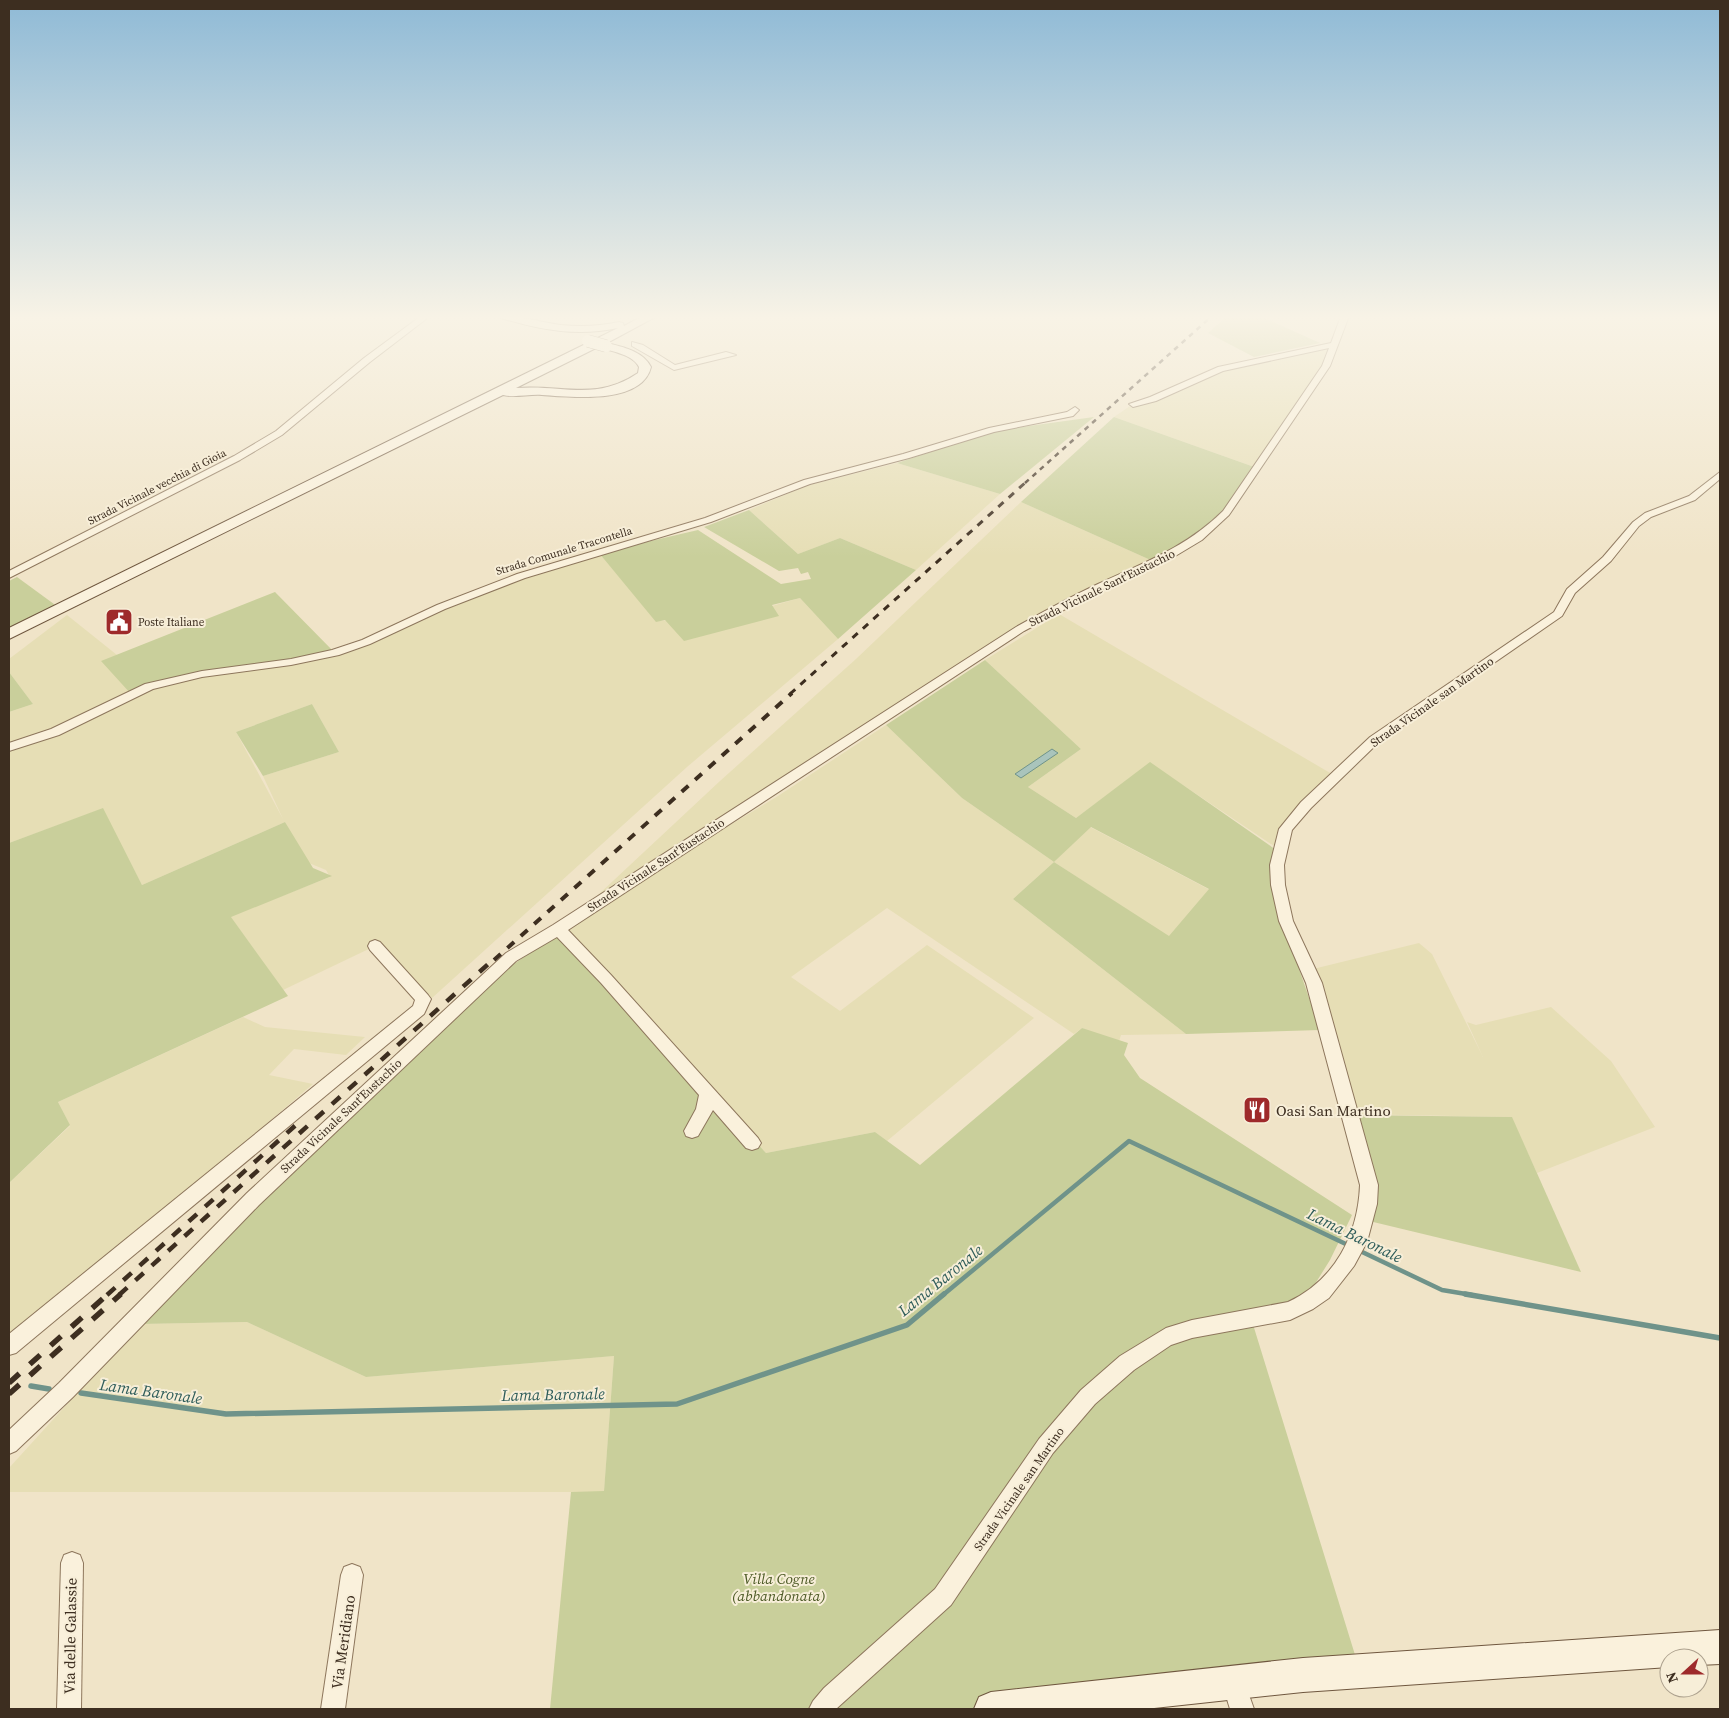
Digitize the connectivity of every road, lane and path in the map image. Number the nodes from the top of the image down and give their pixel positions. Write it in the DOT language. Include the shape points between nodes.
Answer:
graph roads {
  1 [pos="323,396"];
  2 [pos="490,396"];
  3 [pos="495,396"];
  4 [pos="1159,396"];
  5 [pos="1306,396"];
  6 [pos="1133,404"];
  7 [pos="463,409"];
  8 [pos="1075,410"];
  9 [pos="1720,475"];
  10 [pos="9,574"];
  11 [pos="85,596"];
  12 [pos="9,634"];
  13 [pos="9,640"];
  14 [pos="9,747"];
  15 [pos="558,929"];
  16 [pos="376,946"];
  17 [pos="708,1093"];
  18 [pos="692,1131"];
  19 [pos="752,1143"];
  20 [pos="9,1346"];
  21 [pos="9,1444"];
  22 [pos="72,1563"];
  23 [pos="352,1575"];
  24 [pos="1720,1647"];
  25 [pos="1238,1696"];
  26 [pos="1036,1707"];
  27 [pos="69,1709"];
  28 [pos="333,1709"];
  29 [pos="821,1709"];
  30 [pos="991,1709"];
  1 -- 10 [label="street, Strada Vicinale vecchia di Gioia" via="279,433 237,458"];
  2 -- 7 [label="main road"];
  3 -- 7 [label="main road"];
  4 -- 6 [label="street"];
  5 -- 15 [label="street, Strada Vicinale Sant'Eustachio" via="1226,513 1205,535 1020,629"];
  7 -- 11 [label="main road"];
  8 -- 14 [label="street, Strada Comunale Tracontella" via="1070,414 992,430 807,482 708,520 521,576 335,654 202,674 149,686 55,732"];
  9 -- 29 [label="street, Strada Vicinale san Martino" via="1692,498 1642,519 1630,529 1607,560 1571,591 1558,614 1374,740 1306,805 1286,829 1277,865 1284,913 1314,983 1369,1185 1368,1213 1354,1250 1339,1272 1312,1301 1300,1308 1192,1329 1166,1338 1127,1363 1088,1397 1046,1446 943,1597"];
  11 -- 12 [label="main road"];
  11 -- 13 [label="main road"];
  15 -- 17 [label="street"];
  15 -- 21 [label="street, Strada Vicinale Sant'Eustachio" via="511,957 320,1135"];
  16 -- 20 [label="street" via="423,999 418,1010"];
  17 -- 18 [label="street" via="704,1112"];
  17 -- 19 [label="street"];
  22 -- 27 [label="street, Via delle Galassie"];
  23 -- 28 [label="street, Via Meridiano"];
  24 -- 25 [label="main road" via="1303,1675"];
  25 -- 26 [label="main road"];
  26 -- 30 [label="main road"];
}
